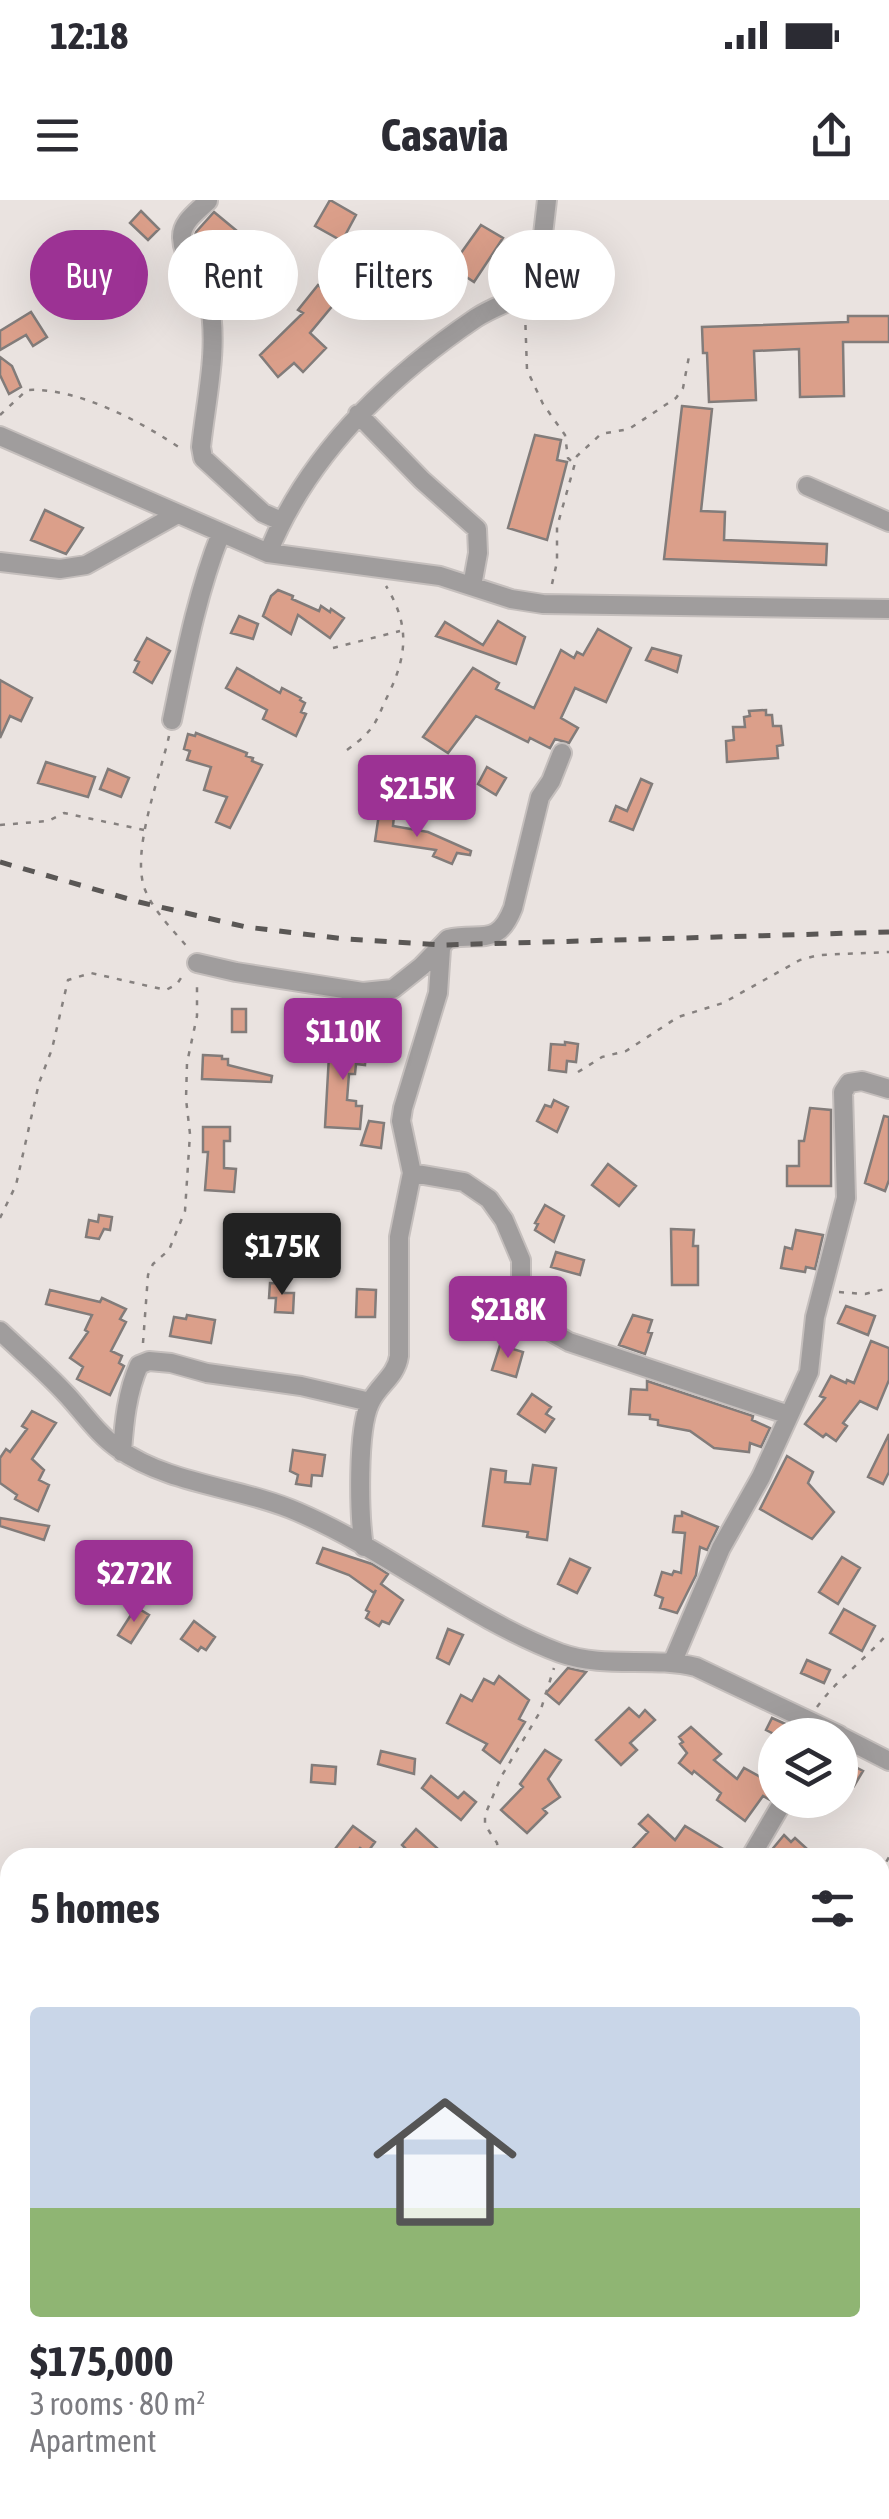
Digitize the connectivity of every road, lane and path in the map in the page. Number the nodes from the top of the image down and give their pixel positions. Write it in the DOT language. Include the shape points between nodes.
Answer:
graph roads {
  1 [pos="547,200"];
  2 [pos="208,201"];
  3 [pos="544,230"];
  4 [pos="488,312"];
  5 [pos="525,320"];
  6 [pos="690,351"];
  7 [pos="358,414"];
  8 [pos="0,415"];
  9 [pos="0,436"];
  10 [pos="203,458"];
  11 [pos="574,464"];
  12 [pos="807,486"];
  13 [pos="176,516"];
  14 [pos="281,521"];
  15 [pos="889,522"];
  16 [pos="221,533"];
  17 [pos="268,553"];
  18 [pos="0,562"];
  19 [pos="374,568"];
  20 [pos="472,586"];
  21 [pos="542,604"];
  22 [pos="889,609"];
  23 [pos="401,630"];
  24 [pos="333,648"];
  25 [pos="172,720"];
  26 [pos="347,750"];
  27 [pos="562,753"];
  28 [pos="0,825"];
  29 [pos="146,830"];
  30 [pos="442,949"];
  31 [pos="889,952"];
  32 [pos="197,963"];
  33 [pos="578,1072"];
  34 [pos="889,1089"];
  35 [pos="412,1174"];
  36 [pos="0,1218"];
  37 [pos="889,1288"];
  38 [pos="823,1290"];
  39 [pos="0,1331"];
  40 [pos="140,1364"];
  41 [pos="370,1402"];
  42 [pos="789,1416"];
  43 [pos="122,1452"];
  44 [pos="364,1547"];
  45 [pos="889,1632"];
  46 [pos="562,1653"];
  47 [pos="673,1662"];
  48 [pos="800,1718"];
  49 [pos="829,1718"];
  50 [pos="858,1746"];
  51 [pos="889,1761"];
  52 [pos="773,1818"];
  53 [pos="498,1848"];
  54 [pos="756,1848"];
  1 -- 3 [label="street"];
  2 -- 10 [label="street" via="182,239 210,308"];
  4 -- 7 [label="street"];
  5 -- 11 [label="path" via="528,370 566,435"];
  6 -- 11 [label="path" via="676,398 629,429 600,434"];
  7 -- 14 [label="street"];
  7 -- 20 [label="street" via="477,529"];
  8 -- 10 [label="path" via="26,390 53,390 142,423"];
  9 -- 13 [label="street"];
  10 -- 14 [label="street" via="263,513"];
  11 -- 21 [label="path" via="557,527 554,580"];
  12 -- 15 [label="street"];
  13 -- 16 [label="street"];
  13 -- 18 [label="street" via="86,565"];
  14 -- 17 [label="street"];
  16 -- 17 [label="street"];
  16 -- 25 [label="street" via="188,639"];
  17 -- 19 [label="street"];
  19 -- 20 [label="street"];
  19 -- 23 [label="path"];
  20 -- 21 [label="street"];
  21 -- 22 [label="street"];
  23 -- 24 [label="path"];
  23 -- 26 [label="path" via="401,670 382,714"];
  25 -- 29 [label="path"];
  27 -- 30 [label="street" via="540,798 507,923 493,935 454,936"];
  28 -- 29 [label="path" via="64,813"];
  29 -- 32 [label="path" via="140,855 144,887"];
  30 -- 32 [label="street" via="393,989 363,992"];
  30 -- 35 [label="street" via="438,993 403,1108"];
  31 -- 33 [label="path" via="800,960"];
  32 -- 36 [label="path" via="166,990 91,973 68,980 16,1185"];
  32 -- 40 [label="path" via="185,1211 170,1250 148,1275"];
  34 -- 38 [label="street" via="862,1081 843,1092 846,1198"];
  35 -- 41 [label="street" via="399,1237 398,1366"];
  35 -- 42 [label="street" via="464,1182 489,1199 521,1260 521,1300 532,1322 569,1342"];
  37 -- 38 [label="path" via="865,1294"];
  38 -- 42 [label="street" via="809,1372"];
  39 -- 43 [label="street"];
  40 -- 41 [label="street" via="171,1363"];
  40 -- 43 [label="street"];
  41 -- 44 [label="street" via="359,1495"];
  42 -- 47 [label="street" via="721,1548"];
  43 -- 44 [label="street" via="286,1507"];
  44 -- 46 [label="street"];
  45 -- 49 [label="path" via="836,1683"];
  46 -- 47 [label="street" via="622,1664"];
  46 -- 53 [label="path" via="540,1712 485,1814"];
  47 -- 48 [label="street"];
  50 -- 51 [label="street"];
  52 -- 54 [label="street"];
}
